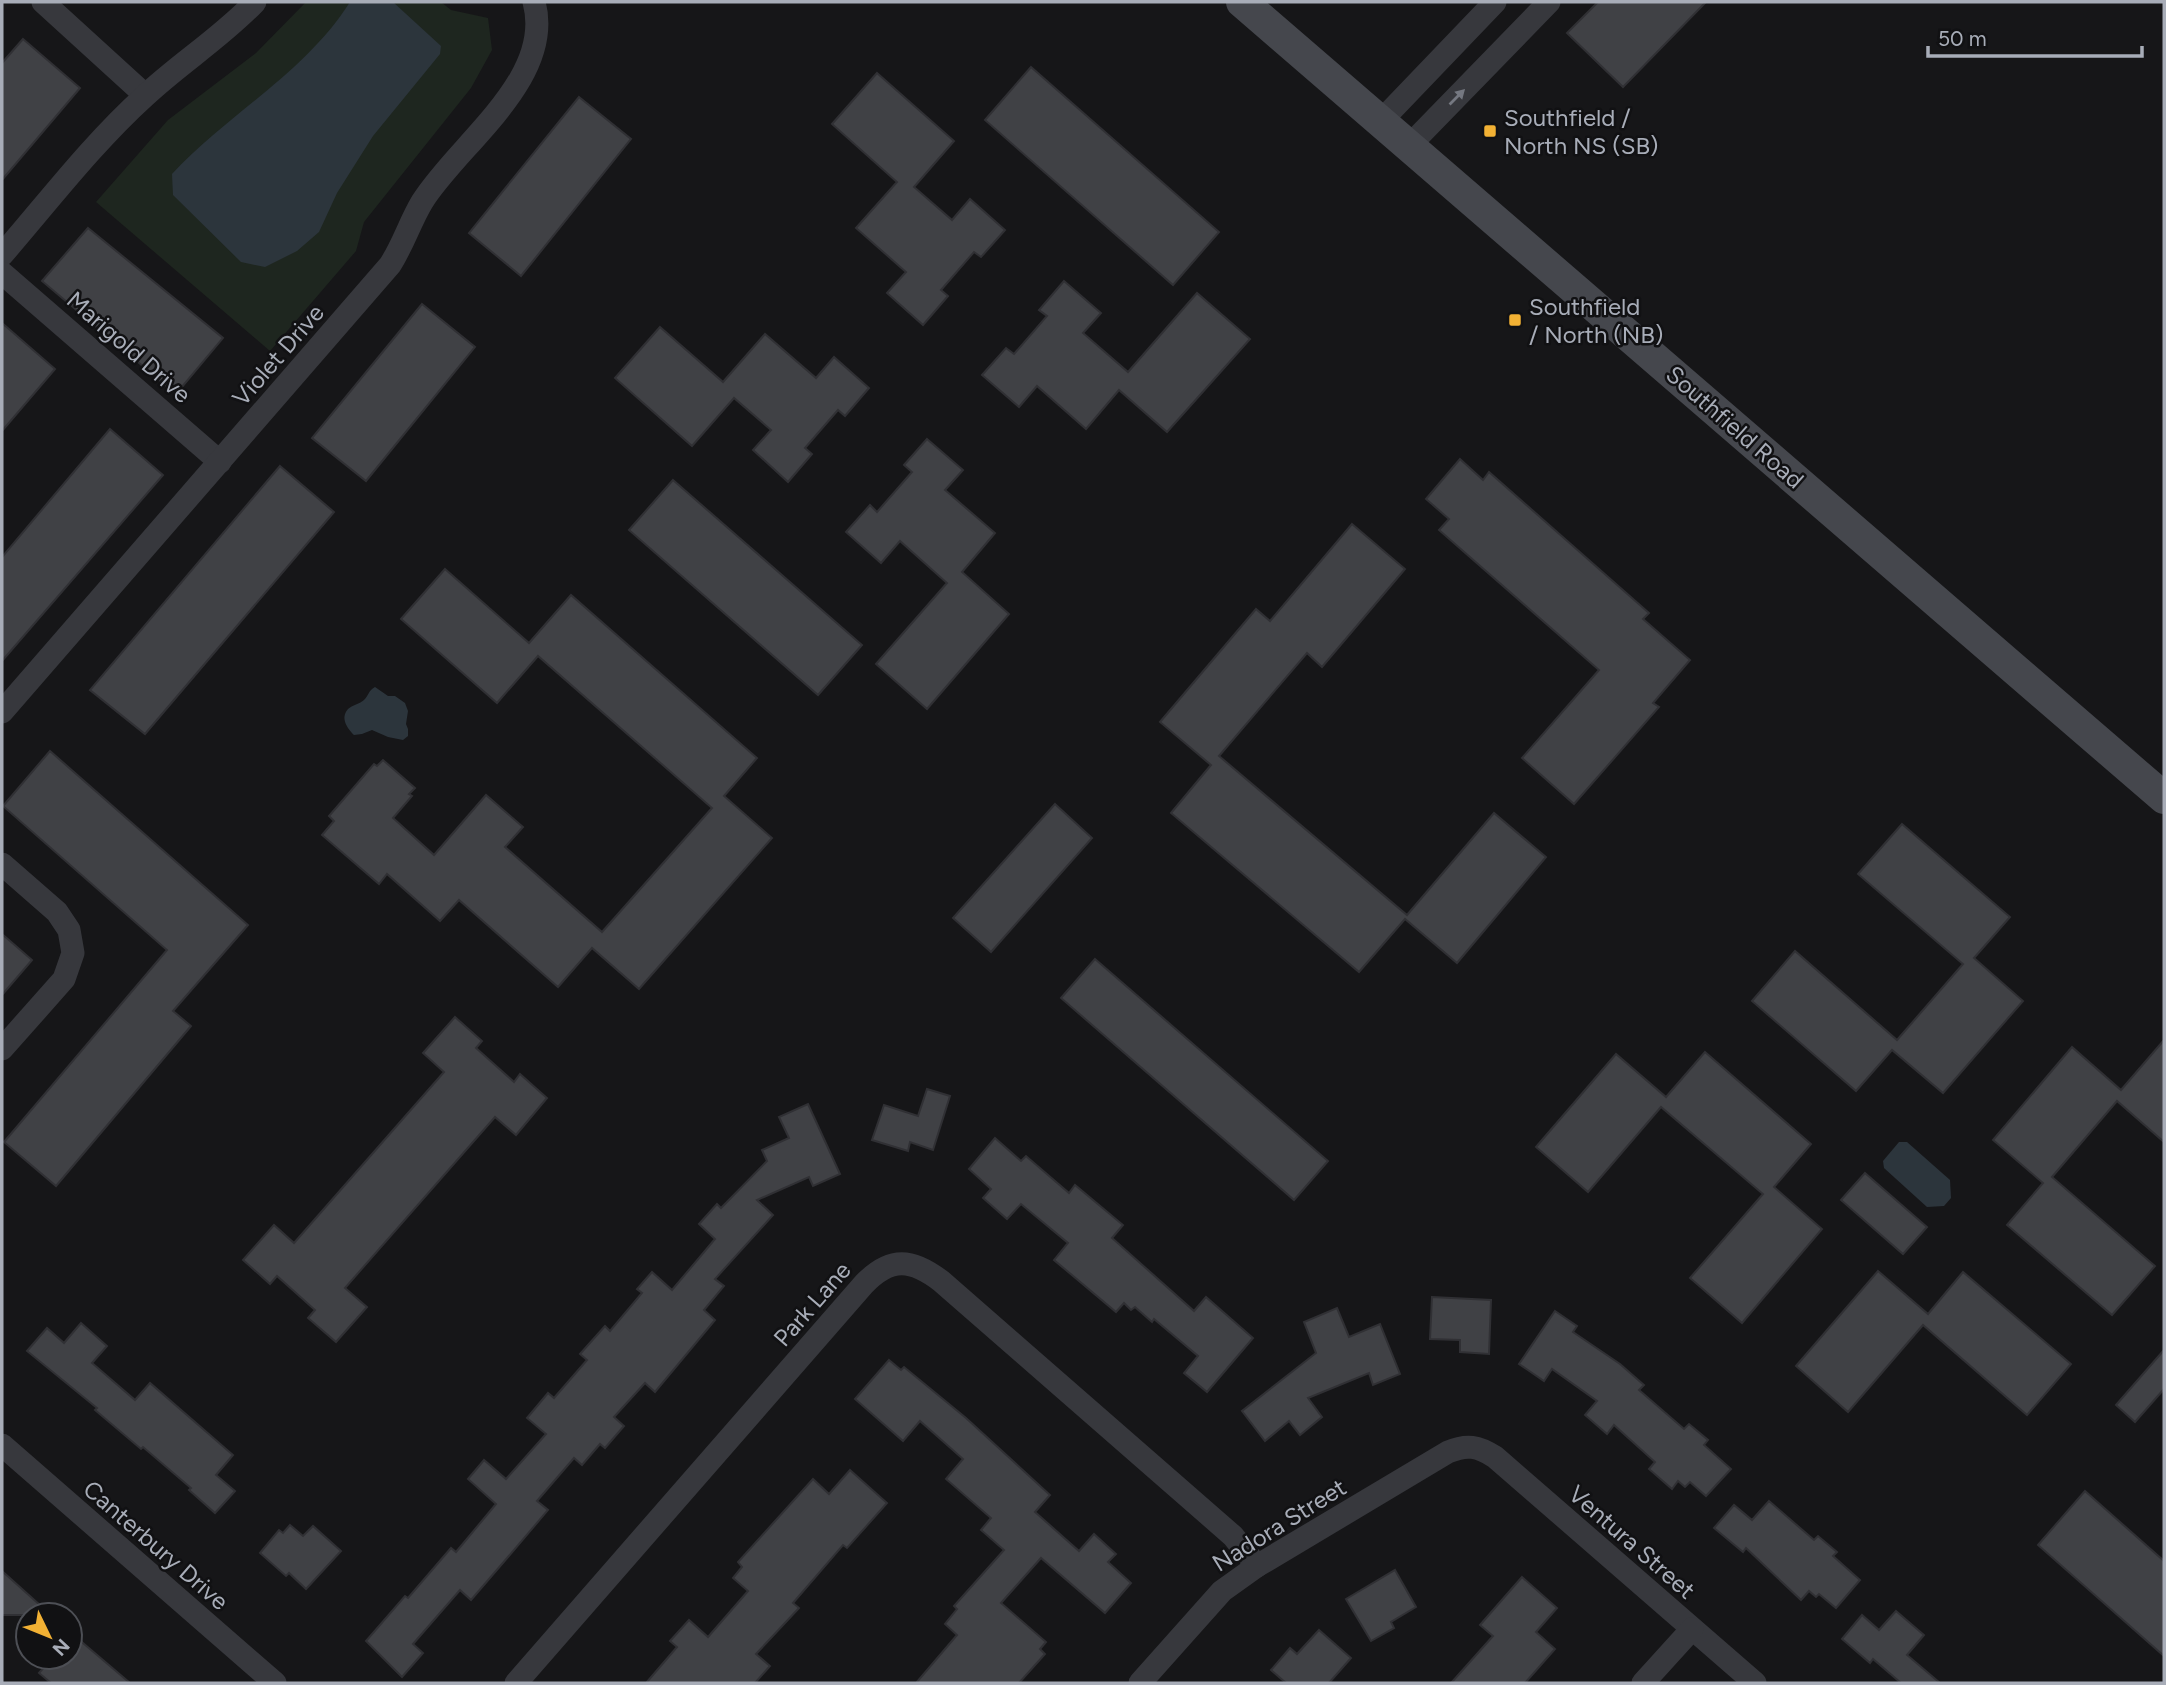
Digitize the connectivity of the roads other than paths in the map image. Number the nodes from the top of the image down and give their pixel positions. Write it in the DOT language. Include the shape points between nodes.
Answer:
graph roads {
  1 [pos="43,2"];
  2 [pos="255,2"];
  3 [pos="534,2"];
  4 [pos="1242,2"];
  5 [pos="1495,2"];
  6 [pos="1508,2"];
  7 [pos="1549,2"];
  8 [pos="1529,22"];
  9 [pos="145,95"];
  10 [pos="1381,121"];
  11 [pos="1409,146"];
  12 [pos="2,256"];
  13 [pos="2,273"];
  14 [pos="220,462"];
  15 [pos="2,712"];
  16 [pos="2164,798"];
  17 [pos="2,864"];
  18 [pos="2,1049"];
  19 [pos="2,1446"];
  20 [pos="1471,1446"];
  21 [pos="1257,1566"];
  22 [pos="1692,1629"];
  23 [pos="275,1683"];
  24 [pos="516,1683"];
  25 [pos="1140,1683"];
  26 [pos="1643,1683"];
  27 [pos="1755,1683"];
  1 -- 9 [label="street"];
  2 -- 9 [label="street"];
  3 -- 14 [label="street, Violet Drive" via="536,40 518,82 423,201 390,265"];
  4 -- 10 [label="main road, Southfield Road"];
  5 -- 10 [label="street"];
  6 -- 8 [label="street"];
  7 -- 8 [label="street"];
  11 -- 8 [label="street, one-way"];
  9 -- 12 [label="street"];
  10 -- 11 [label="main road, Southfield Road"];
  11 -- 16 [label="main road, Southfield Road"];
  13 -- 14 [label="street, Marigold Drive"];
  14 -- 15 [label="street, Violet Drive"];
  17 -- 18 [label="street" via="57,912 69,930 73,953 64,979"];
  19 -- 23 [label="street, Canterbury Drive"];
  20 -- 21 [label="street, Nadora Street" via="1448,1452"];
  20 -- 22 [label="street, Ventura Street" via="1495,1457"];
  21 -- 24 [label="street, Park Lane" via="1233,1536 941,1281 904,1262 874,1274"];
  21 -- 25 [label="street, Nadora Street" via="1222,1591"];
  22 -- 26 [label="street"];
  22 -- 27 [label="street, Ventura Street"];
}
